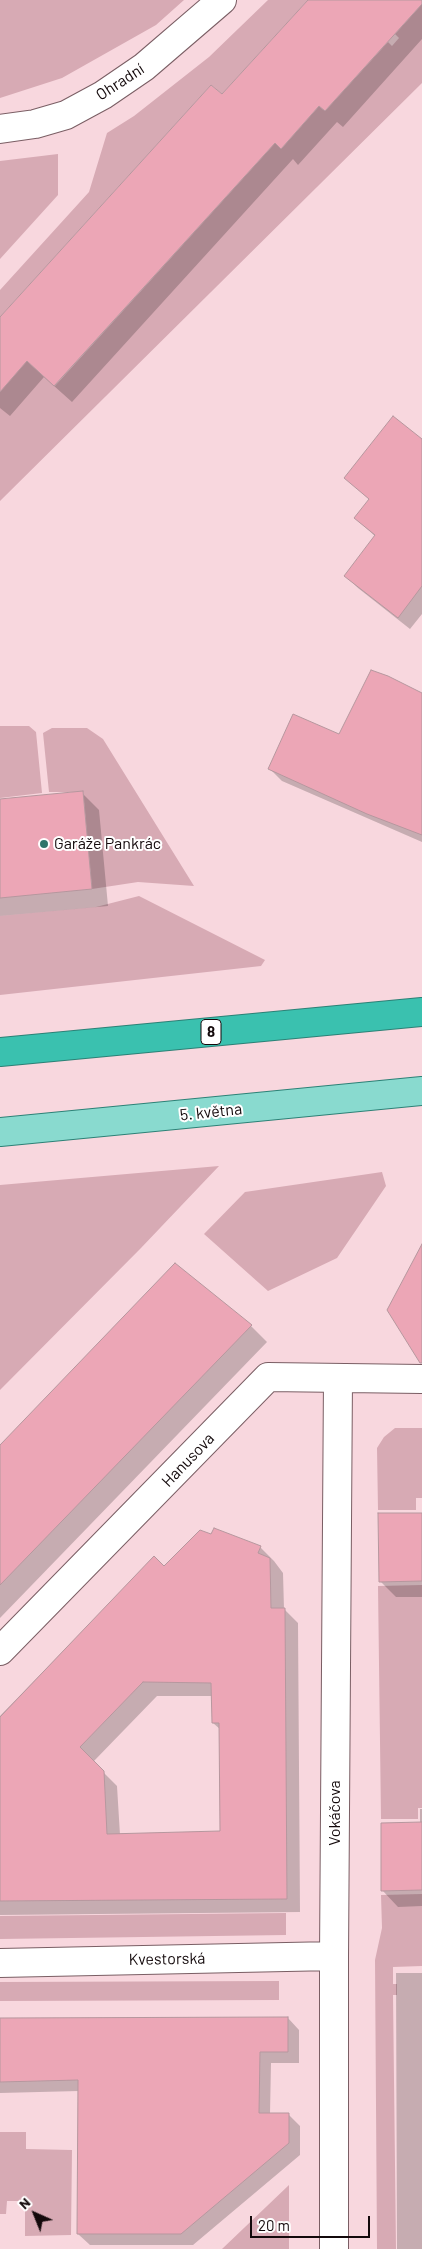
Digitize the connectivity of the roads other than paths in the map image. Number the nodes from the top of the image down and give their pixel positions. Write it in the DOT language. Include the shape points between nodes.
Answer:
graph roads {
  1 [pos="222,0"];
  2 [pos="0,129"];
  3 [pos="422,1012"];
  4 [pos="0,1052"];
  5 [pos="422,1091"];
  6 [pos="0,1132"];
  7 [pos="338,1378"];
  8 [pos="422,1379"];
  9 [pos="0,1652"];
  10 [pos="334,1956"];
  11 [pos="0,1963"];
  12 [pos="334,2249"];
  1 -- 2 [label="street, Ohradní" via="144,68 103,95 66,115"];
  3 -- 4 [label="highway, 8"];
  5 -- 6 [label="main road, 5. května"];
  7 -- 8 [label="street, Hanusova"];
  7 -- 9 [label="street, Hanusova" via="268,1377"];
  7 -- 10 [label="street, Vokáčova"];
  10 -- 11 [label="street, Kvestorská"];
  10 -- 12 [label="street, Vokáčova"];
}
